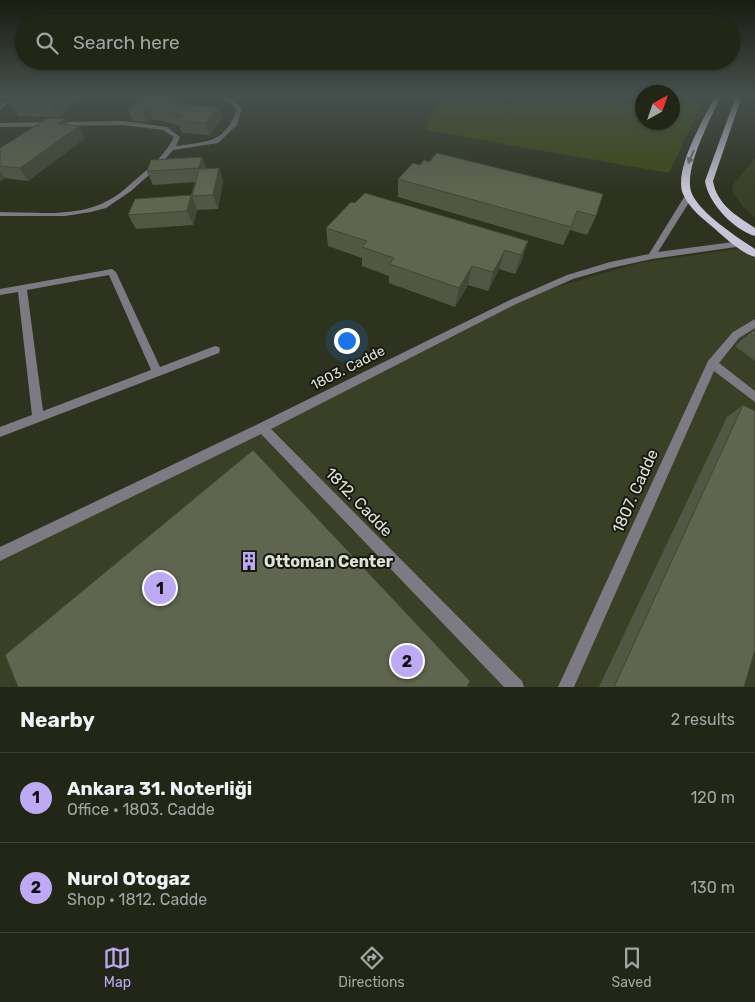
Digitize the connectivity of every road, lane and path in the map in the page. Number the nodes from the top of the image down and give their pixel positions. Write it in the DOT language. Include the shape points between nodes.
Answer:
graph roads {
  1 [pos="165,128"];
  2 [pos="231,128"];
  3 [pos="704,128"];
  4 [pos="728,128"];
  5 [pos="173,148"];
  6 [pos="689,196"];
  7 [pos="0,214"];
  8 [pos="755,233"];
  9 [pos="740,244"];
  10 [pos="755,254"];
  11 [pos="652,256"];
  12 [pos="22,288"];
  13 [pos="0,292"];
  14 [pos="755,323"];
  15 [pos="215,350"];
  16 [pos="712,364"];
  17 [pos="157,372"];
  18 [pos="755,397"];
  19 [pos="38,417"];
  20 [pos="262,428"];
  21 [pos="0,432"];
  22 [pos="0,554"];
  23 [pos="516,687"];
  24 [pos="566,687"];
  1 -- 5 [label="street" via="177,137"];
  2 -- 5 [label="street" via="216,142"];
  3 -- 6 [label="main road, one-way" via="686,169"];
  4 -- 8 [label="main road" via="709,188 726,212"];
  5 -- 7 [label="street" via="126,192 103,206 79,212"];
  6 -- 9 [label="main road"];
  6 -- 11 [label="street"];
  9 -- 10 [label="main road"];
  9 -- 11 [label="street, 1803. Cadde"];
  11 -- 20 [label="street, 1803. Cadde" via="570,278 513,302"];
  12 -- 13 [label="street"];
  12 -- 17 [label="street" via="112,272"];
  12 -- 19 [label="street"];
  14 -- 16 [label="street, 1807. Cadde" via="736,335"];
  15 -- 17 [label="street"];
  16 -- 18 [label="street"];
  16 -- 24 [label="street, 1807. Cadde"];
  17 -- 19 [label="street"];
  19 -- 21 [label="street"];
  20 -- 22 [label="street, 1803. Cadde"];
  20 -- 23 [label="street, 1812. Cadde"];
}
